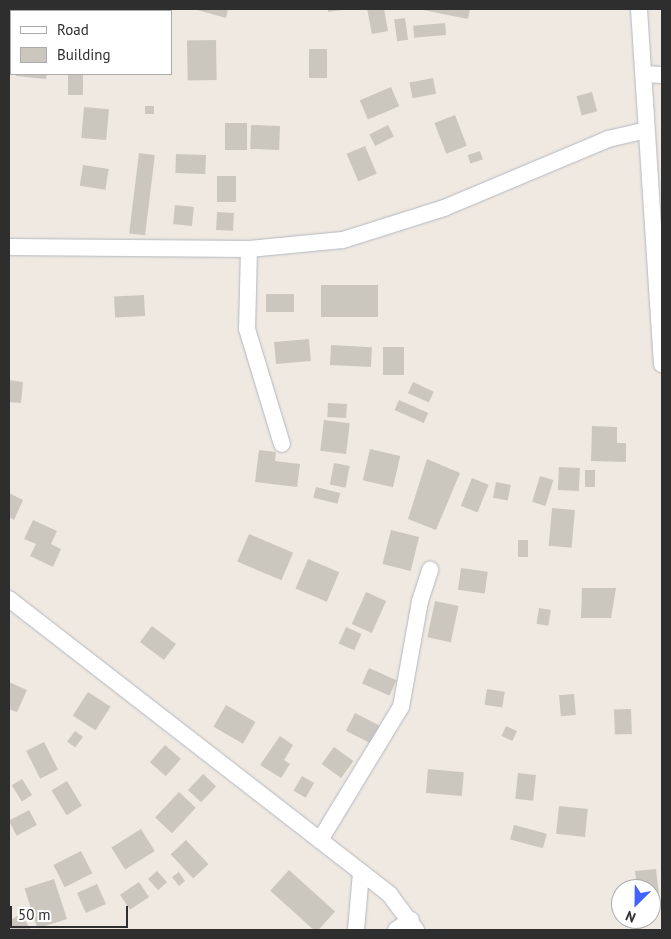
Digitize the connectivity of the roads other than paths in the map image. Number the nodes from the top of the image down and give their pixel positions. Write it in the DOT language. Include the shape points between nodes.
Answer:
graph roads {
  1 [pos="639,9"];
  2 [pos="644,74"];
  3 [pos="662,75"];
  4 [pos="646,130"];
  5 [pos="9,247"];
  6 [pos="249,249"];
  7 [pos="662,364"];
  8 [pos="282,444"];
  9 [pos="430,570"];
  10 [pos="9,599"];
  11 [pos="320,840"];
  12 [pos="360,872"];
  13 [pos="414,925"];
  14 [pos="356,930"];
  15 [pos="396,930"];
  1 -- 2 [label="street"];
  2 -- 3 [label="street"];
  2 -- 4 [label="street"];
  4 -- 6 [label="street" via="608,139 444,208 343,240"];
  4 -- 7 [label="street"];
  5 -- 6 [label="street"];
  6 -- 8 [label="street" via="247,329"];
  9 -- 11 [label="street" via="420,601 401,708"];
  10 -- 11 [label="street"];
  11 -- 12 [label="street"];
  12 -- 13 [label="street" via="390,895"];
  12 -- 14 [label="street"];
  13 -- 15 [label="street"];
}
